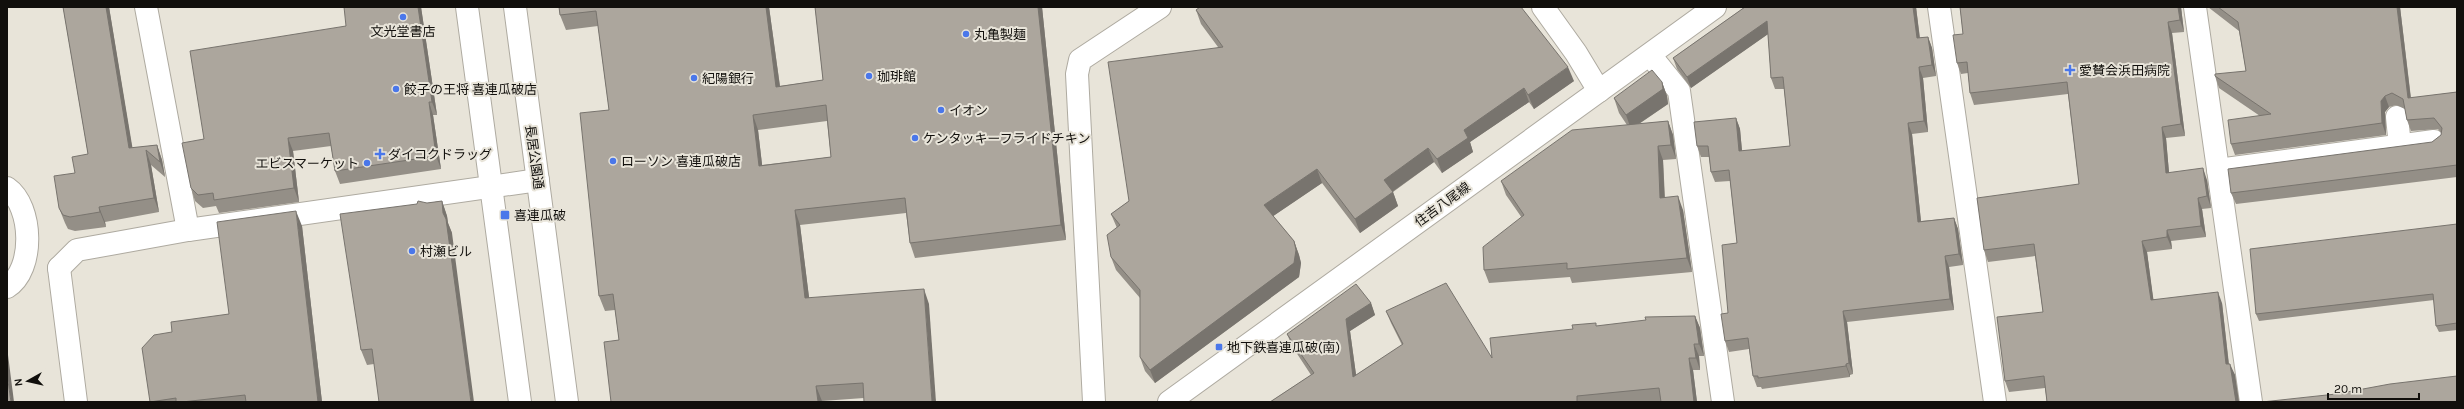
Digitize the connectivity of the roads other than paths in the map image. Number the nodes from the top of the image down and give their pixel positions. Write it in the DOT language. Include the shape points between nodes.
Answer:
graph roads {
  1 [pos="146,7"];
  2 [pos="467,7"];
  3 [pos="515,7"];
  4 [pos="1160,7"];
  5 [pos="1542,7"];
  6 [pos="1716,7"];
  7 [pos="1939,7"];
  8 [pos="2194,7"];
  9 [pos="1650,55"];
  10 [pos="1599,91"];
  11 [pos="2397,117"];
  12 [pos="2434,141"];
  13 [pos="2400,146"];
  14 [pos="2218,170"];
  15 [pos="538,180"];
  16 [pos="490,187"];
  17 [pos="7,188"];
  18 [pos="188,230"];
  19 [pos="24,264"];
  20 [pos="59,268"];
  21 [pos="7,287"];
  22 [pos="76,402"];
  23 [pos="520,402"];
  24 [pos="568,402"];
  25 [pos="1094,402"];
  26 [pos="1169,402"];
  27 [pos="1723,402"];
  28 [pos="1995,402"];
  29 [pos="2251,402"];
  1 -- 18 [label="street"];
  2 -- 16 [label="street"];
  3 -- 15 [label="street, 長居公園通"];
  4 -- 25 [label="street" via="1080,60 1076,74"];
  5 -- 10 [label="street" via="1576,53"];
  6 -- 9 [label="street, 住吉八尾線"];
  7 -- 28 [label="street"];
  8 -- 14 [label="street"];
  9 -- 10 [label="street, 住吉八尾線"];
  9 -- 27 [label="street" via="1679,91"];
  10 -- 26 [label="street, 住吉八尾線"];
  11 -- 13 [label="street"];
  12 -- 13 [label="street"];
  13 -- 14 [label="street"];
  14 -- 29 [label="street"];
  15 -- 16 [label="street"];
  15 -- 24 [label="street, 長居公園通"];
  16 -- 18 [label="street"];
  16 -- 23 [label="street"];
  17 -- 19 [label="street" via="23,211 29,240"];
  18 -- 20 [label="street" via="77,250"];
  19 -- 20 [label="street"];
  19 -- 21 [label="street"];
  20 -- 22 [label="street"];
}
